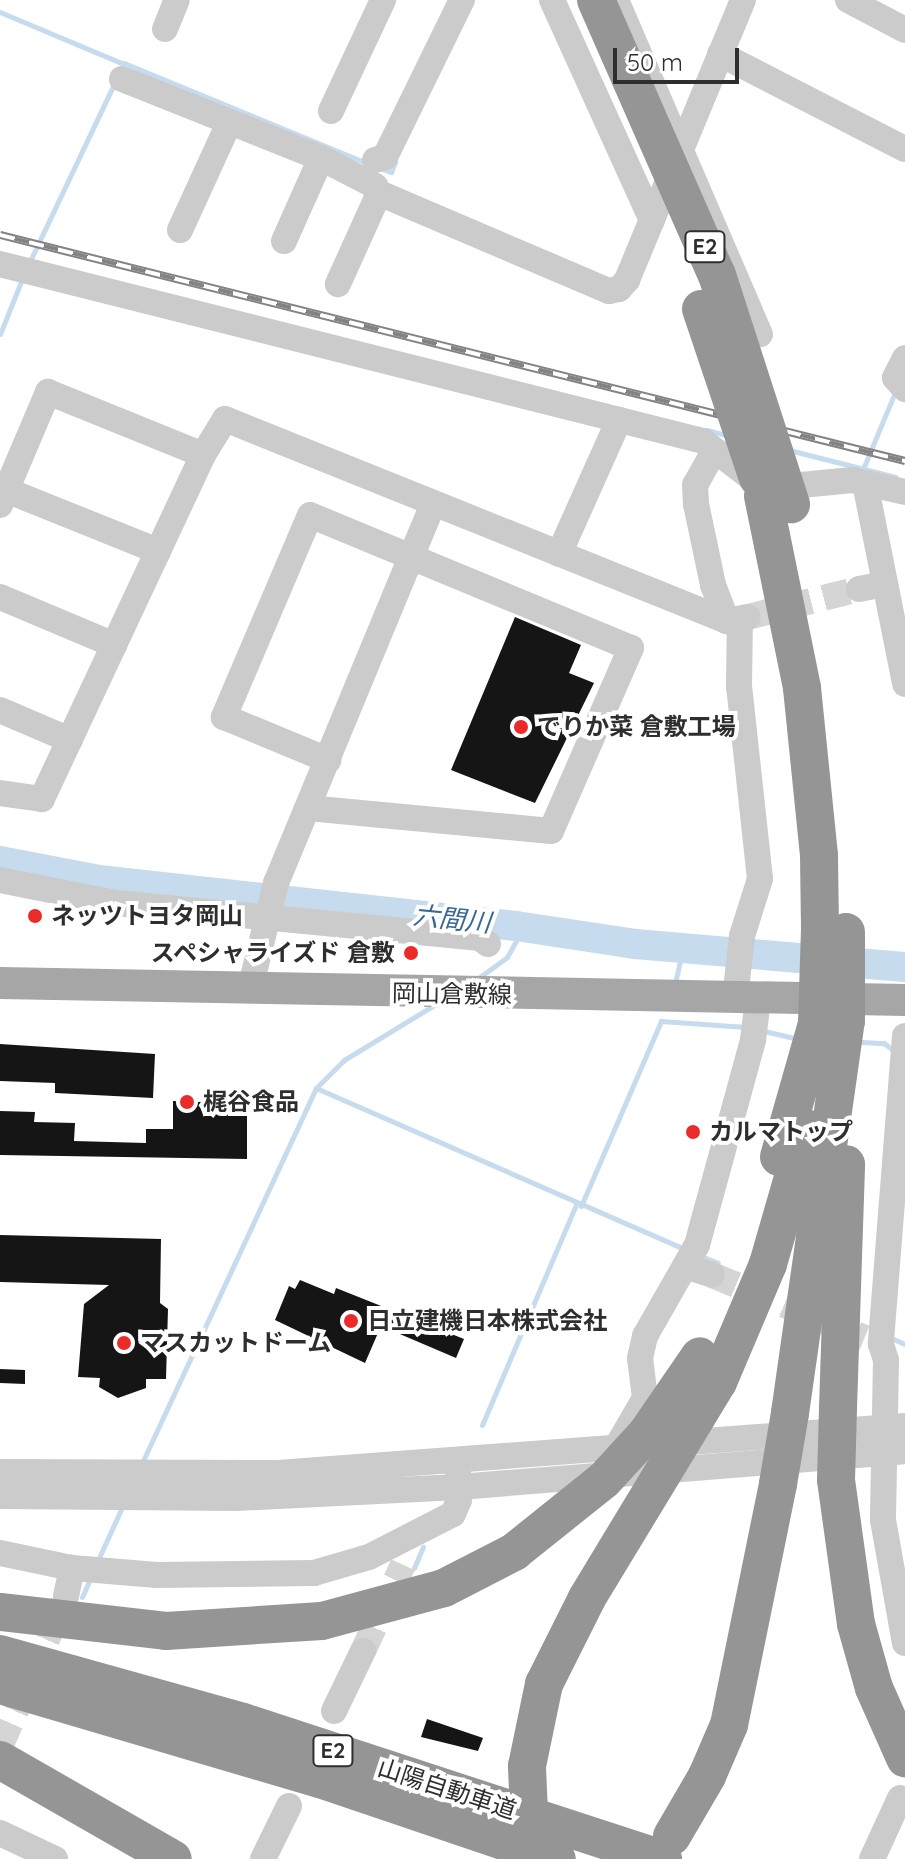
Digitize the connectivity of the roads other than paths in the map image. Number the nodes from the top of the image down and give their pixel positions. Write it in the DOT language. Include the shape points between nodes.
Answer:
graph roads {
  1 [pos="177,0"];
  2 [pos="383,0"];
  3 [pos="462,0"];
  4 [pos="552,0"];
  5 [pos="569,0"];
  6 [pos="596,0"];
  7 [pos="616,0"];
  8 [pos="743,0"];
  9 [pos="849,0"];
  10 [pos="165,29"];
  11 [pos="905,30"];
  12 [pos="720,54"];
  13 [pos="122,79"];
  14 [pos="331,111"];
  15 [pos="229,123"];
  16 [pos="682,143"];
  17 [pos="905,149"];
  18 [pos="321,158"];
  19 [pos="375,160"];
  20 [pos="379,193"];
  21 [pos="652,220"];
  22 [pos="180,230"];
  23 [pos="284,241"];
  24 [pos="18,269"];
  25 [pos="338,284"];
  26 [pos="760,334"];
  27 [pos="905,358"];
  28 [pos="901,386"];
  29 [pos="619,420"];
  30 [pos="714,451"];
  31 [pos="203,455"];
  32 [pos="865,483"];
  33 [pos="905,492"];
  34 [pos="3,498"];
  35 [pos="777,500"];
  36 [pos="433,504"];
  37 [pos="158,551"];
  38 [pos="559,554"];
  39 [pos="410,557"];
  40 [pos="885,584"];
  41 [pos="859,589"];
  42 [pos="0,597"];
  43 [pos="738,619"];
  44 [pos="114,645"];
  45 [pos="905,684"];
  46 [pos="0,710"];
  47 [pos="70,740"];
  48 [pos="328,760"];
  49 [pos="0,793"];
  50 [pos="308,808"];
  51 [pos="0,880"];
  52 [pos="267,917"];
  53 [pos="488,944"];
  54 [pos="0,983"];
  55 [pos="250,989"];
  56 [pos="905,1000"];
  57 [pos="751,1015"];
  58 [pos="832,1022"];
  59 [pos="904,1051"];
  60 [pos="709,1369"];
  61 [pos="893,1439"];
  62 [pos="616,1447"];
  63 [pos="0,1472"];
  64 [pos="458,1475"];
  65 [pos="132,1486"];
  66 [pos="0,1496"];
  67 [pos="414,1536"];
  68 [pos="0,1553"];
  69 [pos="403,1565"];
  70 [pos="86,1570"];
  71 [pos="66,1596"];
  72 [pos="0,1612"];
  73 [pos="905,1643"];
  74 [pos="363,1651"];
  75 [pos="0,1654"];
  76 [pos="0,1685"];
  77 [pos="334,1711"];
  78 [pos="905,1758"];
  79 [pos="0,1760"];
  80 [pos="900,1798"];
  81 [pos="289,1806"];
  82 [pos="0,1833"];
  83 [pos="668,1847"];
  84 [pos="55,1859"];
  85 [pos="173,1859"];
  86 [pos="263,1859"];
  87 [pos="531,1859"];
  88 [pos="557,1859"];
  89 [pos="872,1859"];
  1 -- 10 [label="street"];
  2 -- 14 [label="street"];
  3 -- 19 [label="street" via="385,157"];
  4 -- 21 [label="street"];
  5 -- 35 [label="highway, E2, bridge" via="655,185"];
  6 -- 35 [label="highway, E2, bridge" via="717,275"];
  7 -- 16 [label="street"];
  8 -- 12 [label="street"];
  9 -- 11 [label="street"];
  12 -- 16 [label="street"];
  12 -- 17 [label="street"];
  13 -- 15 [label="street"];
  15 -- 18 [label="street"];
  15 -- 22 [label="street"];
  16 -- 21 [label="street"];
  16 -- 26 [label="street"];
  18 -- 20 [label="street" via="366,179"];
  18 -- 23 [label="street"];
  20 -- 21 [label="street" via="609,291 627,280"];
  20 -- 25 [label="street"];
  24 -- 29 [label="street"];
  27 -- 28 [label="street"];
  29 -- 30 [label="street" via="703,441"];
  29 -- 38 [label="street"];
  30 -- 32 [label="street" via="750,477 780,487"];
  30 -- 43 [label="street" via="695,485 696,504 713,585"];
  31 -- 34 [label="street" via="48,392"];
  31 -- 36 [label="street" via="225,419"];
  31 -- 37 [label="street"];
  32 -- 33 [label="street"];
  32 -- 40 [label="street"];
  34 -- 37 [label="street"];
  35 -- 58 [label="highway, E2, bridge" via="819,856 833,931"];
  36 -- 38 [label="street"];
  36 -- 39 [label="street"];
  37 -- 44 [label="street"];
  38 -- 43 [label="street"];
  39 -- 48 [label="street"];
  39 -- 48 [label="street" via="310,515 224,717"];
  39 -- 50 [label="street" via="631,648 551,831"];
  40 -- 41 [label="street"];
  40 -- 45 [label="street"];
  42 -- 44 [label="street"];
  43 -- 57 [label="street" via="739,687 760,879 738,966"];
  44 -- 47 [label="street"];
  46 -- 47 [label="street"];
  47 -- 49 [label="street" via="42,799"];
  48 -- 50 [label="street"];
  50 -- 52 [label="street"];
  51 -- 52 [label="street" via="116,903"];
  52 -- 53 [label="street" via="480,938"];
  52 -- 55 [label="street"];
  54 -- 55 [label="main road, 岡山倉敷線"];
  55 -- 57 [label="main road, 岡山倉敷線" via="669,998"];
  56 -- 57 [label="main road, 岡山倉敷線"];
  57 -- 62 [label="street" via="697,1262 645,1336 640,1358 645,1398"];
  58 -- 60 [label="highway" via="801,1162 768,1264"];
  58 -- 78 [label="highway, bridge" via="849,1067 836,1480 856,1624 874,1688"];
  58 -- 83 [label="highway, bridge" via="778,1484 729,1725"];
  59 -- 61 [label="street" via="877,1339"];
  60 -- 72 [label="highway, bridge" via="604,1480 514,1552 444,1588 322,1621 166,1631"];
  60 -- 87 [label="highway, bridge" via="544,1684 527,1766"];
  61 -- 62 [label="street"];
  61 -- 64 [label="street"];
  61 -- 73 [label="street" via="889,1574"];
  62 -- 64 [label="street"];
  63 -- 65 [label="street"];
  64 -- 65 [label="street" via="278,1473"];
  64 -- 67 [label="street" via="453,1514"];
  65 -- 66 [label="street"];
  67 -- 69 [label="street"];
  67 -- 70 [label="street" via="369,1557 314,1573 250,1577"];
  68 -- 70 [label="street"];
  70 -- 71 [label="street"];
  74 -- 77 [label="street"];
  75 -- 83 [label="highway, 山陽自動車道 / E2"];
  76 -- 88 [label="highway, 山陽自動車道 / E2" via="306,1774"];
  79 -- 85 [label="highway"];
  80 -- 89 [label="street"];
  81 -- 86 [label="street"];
  82 -- 84 [label="street"];
}
